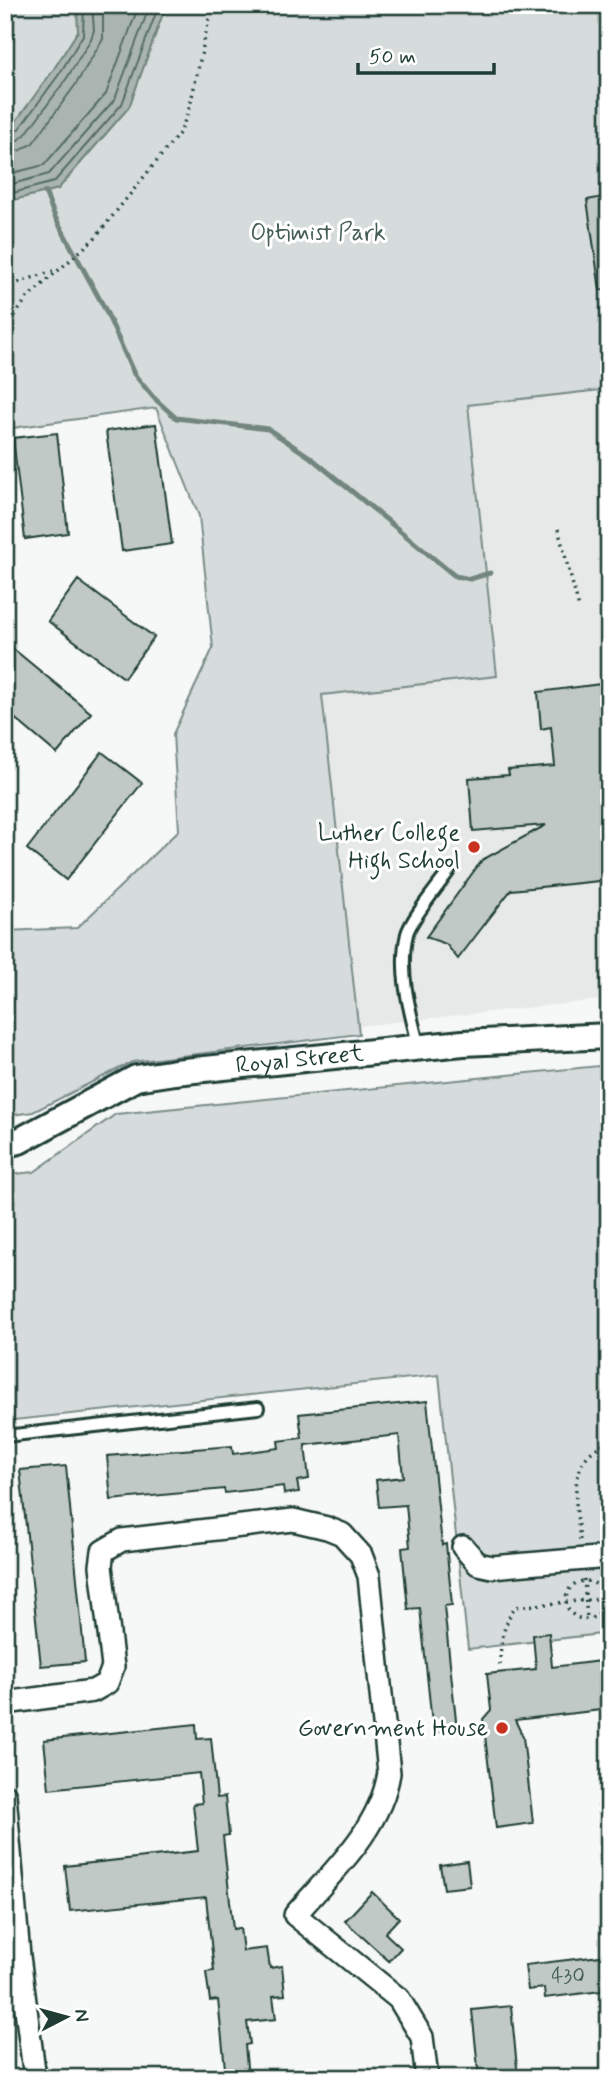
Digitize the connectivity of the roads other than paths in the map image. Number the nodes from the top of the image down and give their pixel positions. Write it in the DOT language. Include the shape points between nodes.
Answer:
graph roads {
  1 [pos="449,870"];
  2 [pos="609,1036"];
  3 [pos="419,1047"];
  4 [pos="5,1144"];
  5 [pos="258,1408"];
  6 [pos="5,1436"];
  7 [pos="463,1547"];
  8 [pos="609,1557"];
  9 [pos="5,1703"];
  10 [pos="5,1795"];
  11 [pos="7,1826"];
  12 [pos="12,1957"];
  13 [pos="35,2078"];
  14 [pos="427,2078"];
  1 -- 3 [label="lane" via="407,932 404,969"];
  2 -- 3 [label="street, Royal Street"];
  3 -- 4 [label="street, Royal Street" via="136,1078 19,1142"];
  5 -- 6 [label="lane"];
  7 -- 8 [label="street" via="478,1563 492,1567"];
  9 -- 14 [label="street" via="93,1691 107,1683 113,1667 101,1566 103,1550 122,1540 293,1520 342,1534 361,1555 369,1576 388,1773 383,1800 362,1836 295,1915 400,1999 422,2037"];
  10 -- 11 [label="street"];
  11 -- 12 [label="street"];
  12 -- 13 [label="street"];
}
